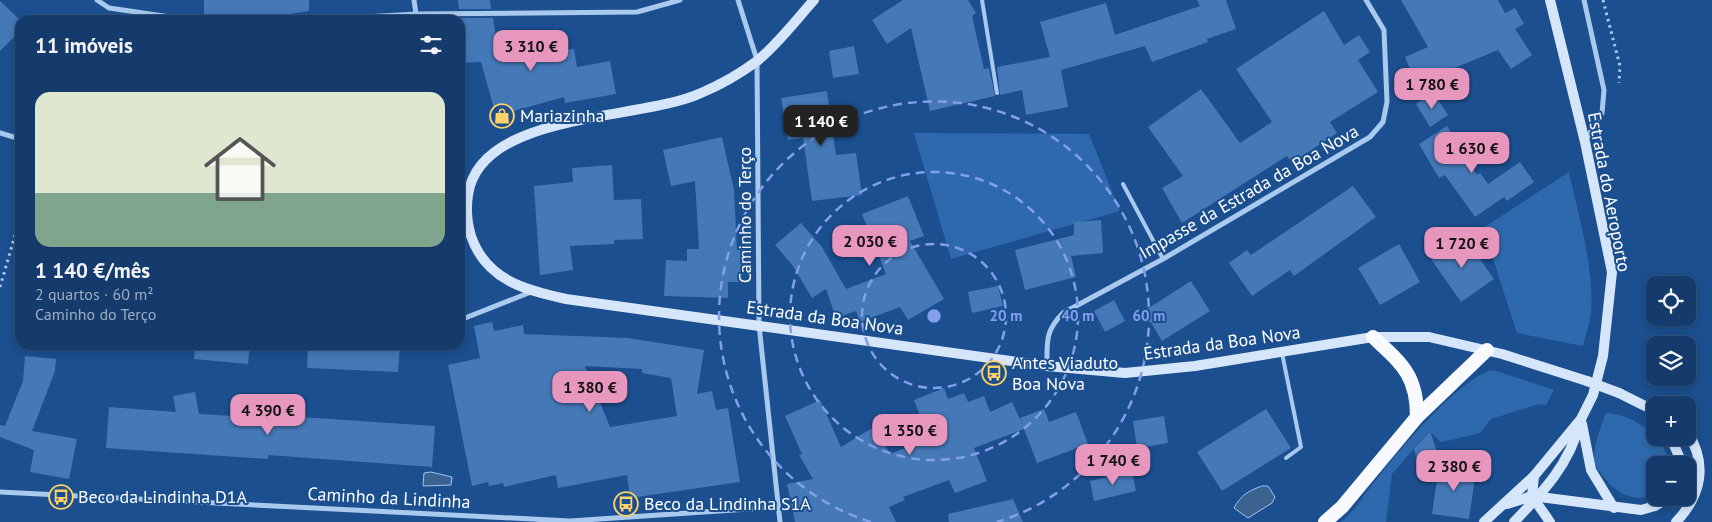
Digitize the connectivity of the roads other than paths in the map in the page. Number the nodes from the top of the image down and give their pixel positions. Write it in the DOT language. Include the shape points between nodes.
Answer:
graph roads {
  1 [pos="97,0"];
  2 [pos="414,0"];
  3 [pos="680,0"];
  4 [pos="738,0"];
  5 [pos="814,0"];
  6 [pos="982,0"];
  7 [pos="1366,0"];
  8 [pos="1550,0"];
  9 [pos="1584,0"];
  10 [pos="416,14"];
  11 [pos="157,15"];
  12 [pos="398,15"];
  13 [pos="757,60"];
  14 [pos="997,93"];
  15 [pos="0,133"];
  16 [pos="15,138"];
  17 [pos="1585,142"];
  18 [pos="1122,184"];
  19 [pos="465,185"];
  20 [pos="1163,259"];
  21 [pos="530,292"];
  22 [pos="465,318"];
  23 [pos="759,325"];
  24 [pos="1373,337"];
  25 [pos="1487,350"];
  26 [pos="1282,352"];
  27 [pos="1047,366"];
  28 [pos="1646,406"];
  29 [pos="1417,417"];
  30 [pos="1581,419"];
  31 [pos="1694,446"];
  32 [pos="1286,458"];
  33 [pos="1534,476"];
  34 [pos="0,492"];
  35 [pos="1535,498"];
  36 [pos="1502,506"];
  37 [pos="1655,506"];
  38 [pos="777,507"];
  39 [pos="1614,508"];
  40 [pos="780,522"];
  41 [pos="1325,522"];
  42 [pos="1484,522"];
  43 [pos="1514,522"];
  44 [pos="1550,522"];
  45 [pos="1676,522"];
  1 -- 11 [label="street" via="109,8"];
  2 -- 10 [label="street"];
  3 -- 10 [label="street" via="637,12"];
  4 -- 13 [label="street, Caminho do Terço"];
  5 -- 13 [label="main road, Estrada da Boa Nova"];
  6 -- 14 [label="lane"];
  7 -- 20 [label="street, Impasse da Estrada da Boa Nova" via="1384,30 1387,102 1383,122 1370,138"];
  8 -- 17 [label="main road, Estrada do Aeroporto"];
  9 -- 17 [label="street" via="1604,90 1602,113"];
  10 -- 12 [label="street"];
  13 -- 19 [label="main road, Estrada da Boa Nova" via="700,94 526,134 496,149"];
  13 -- 23 [label="street, Caminho do Terço"];
  15 -- 16 [label="street"];
  17 -- 30 [label="main road, Estrada do Aeroporto" via="1612,272 1603,356 1593,395"];
  18 -- 20 [label="lane"];
  19 -- 21 [label="main road, Estrada da Boa Nova" via="469,230 474,245 490,269"];
  20 -- 27 [label="street, Impasse da Estrada da Boa Nova" via="1063,313 1052,323 1047,338"];
  21 -- 22 [label="street"];
  21 -- 23 [label="main road, Estrada da Boa Nova"];
  23 -- 27 [label="main road, Estrada da Boa Nova"];
  23 -- 38 [label="street, Caminho do Terço"];
  24 -- 25 [label="main road, Estrada da Boa Nova" via="1429,337"];
  24 -- 26 [label="main road, Estrada da Boa Nova"];
  24 -- 29 [label="highway" via="1404,365 1415,387"];
  25 -- 28 [label="main road, Estrada da Boa Nova, bridge" via="1619,393"];
  25 -- 29 [label="highway"];
  26 -- 27 [label="main road, Estrada da Boa Nova" via="1125,373"];
  26 -- 32 [label="lane" via="1301,447"];
  29 -- 41 [label="highway" via="1342,508"];
  30 -- 33 [label="main road, Estrada do Aeroporto"];
  30 -- 35 [label="main road, Estrada do Aeroporto" via="1576,441 1564,463"];
  30 -- 39 [label="main road" via="1590,470"];
  31 -- 45 [label="main road" via="1700,476 1691,504"];
  33 -- 35 [label="main road"];
  33 -- 36 [label="main road, Estrada do Aeroporto"];
  34 -- 38 [label="street, Caminho da Lindinha" via="570,521"];
  35 -- 36 [label="main road"];
  35 -- 39 [label="main road"];
  35 -- 43 [label="main road, Estrada do Aeroporto"];
  35 -- 44 [label="main road"];
  36 -- 42 [label="main road, Estrada do Aeroporto"];
  37 -- 39 [label="main road" via="1641,510"];
  38 -- 40 [label="street, Caminho do Terço"];
}
